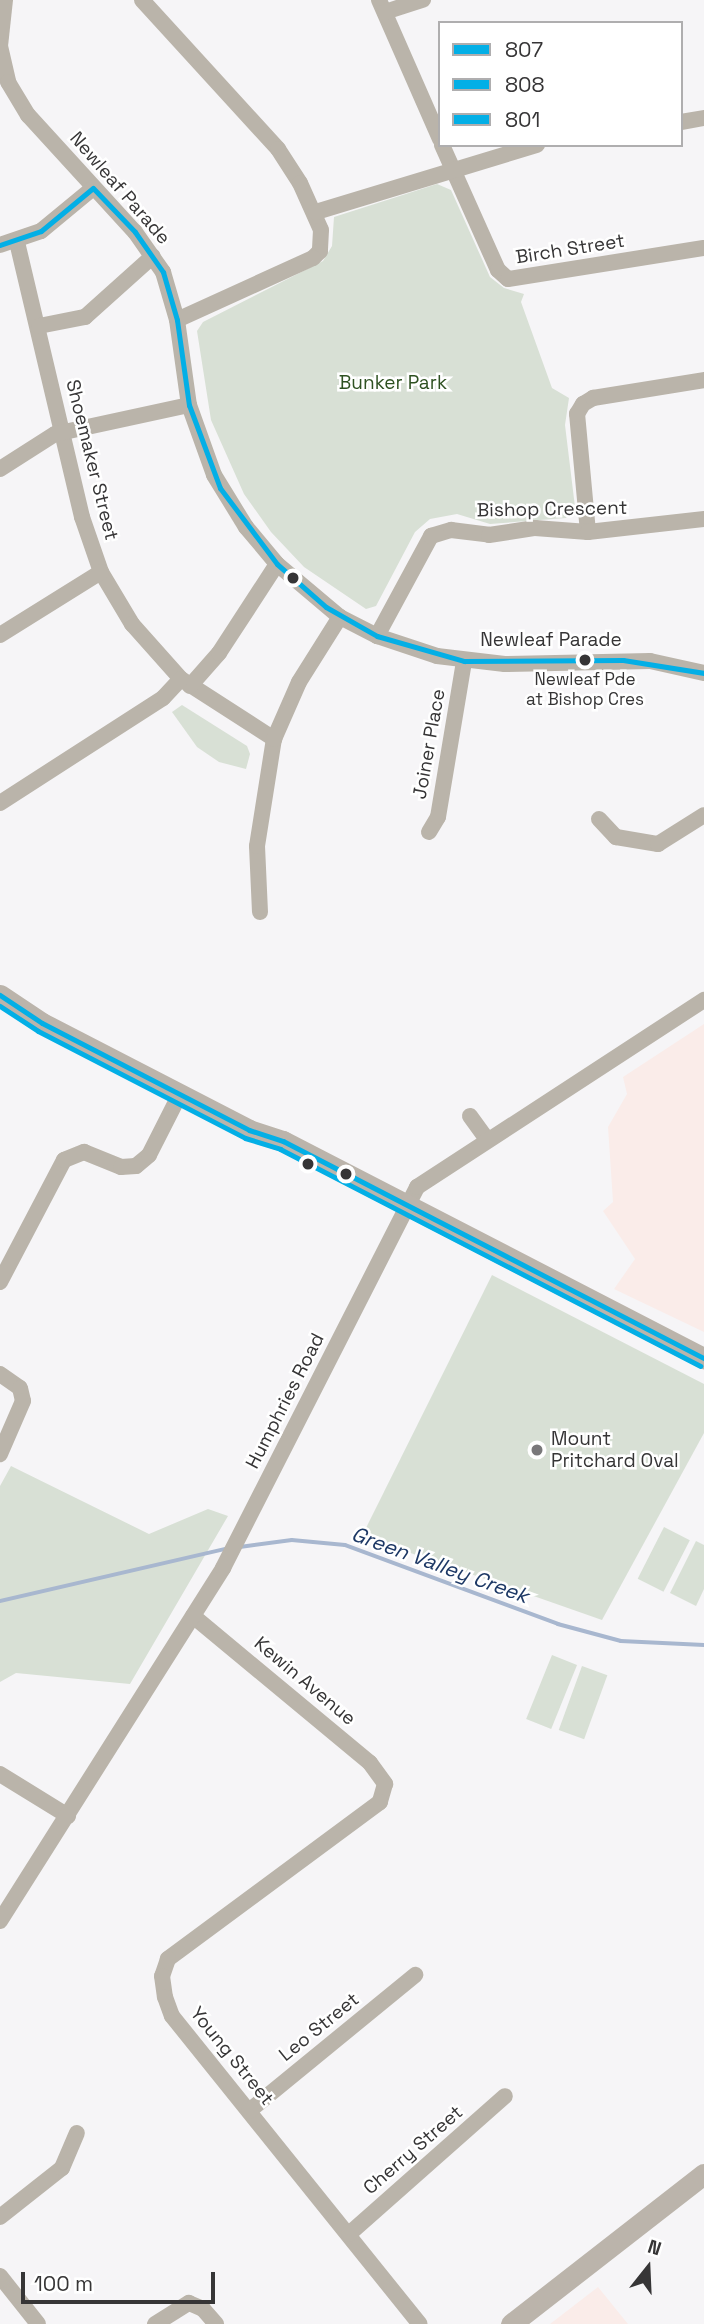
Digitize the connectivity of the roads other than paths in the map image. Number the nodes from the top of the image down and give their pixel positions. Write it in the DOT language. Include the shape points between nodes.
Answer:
graph roads {
  1 [pos="5,0"];
  2 [pos="142,0"];
  3 [pos="423,0"];
  4 [pos="382,6"];
  5 [pos="703,120"];
  6 [pos="683,122"];
  7 [pos="438,134"];
  8 [pos="443,147"];
  9 [pos="530,147"];
  10 [pos="453,170"];
  11 [pos="93,188"];
  12 [pos="316,212"];
  13 [pos="17,242"];
  14 [pos="0,245"];
  15 [pos="704,248"];
  16 [pos="153,256"];
  17 [pos="177,320"];
  18 [pos="39,326"];
  19 [pos="704,380"];
  20 [pos="189,405"];
  21 [pos="62,432"];
  22 [pos="0,469"];
  23 [pos="704,519"];
  24 [pos="588,532"];
  25 [pos="277,564"];
  26 [pos="101,572"];
  27 [pos="340,617"];
  28 [pos="0,635"];
  29 [pos="377,636"];
  30 [pos="464,661"];
  31 [pos="704,673"];
  32 [pos="185,683"];
  33 [pos="274,739"];
  34 [pos="0,803"];
  35 [pos="704,815"];
  36 [pos="599,818"];
  37 [pos="429,832"];
  38 [pos="260,912"];
  39 [pos="0,995"];
  40 [pos="704,1000"];
  41 [pos="22,1007"];
  42 [pos="180,1094"];
  43 [pos="470,1116"];
  44 [pos="487,1139"];
  45 [pos="283,1141"];
  46 [pos="408,1206"];
  47 [pos="0,1282"];
  48 [pos="704,1358"];
  49 [pos="0,1374"];
  50 [pos="0,1454"];
  51 [pos="193,1616"];
  52 [pos="0,1774"];
  53 [pos="385,1784"];
  54 [pos="68,1816"];
  55 [pos="0,1921"];
  56 [pos="415,1975"];
  57 [pos="505,2096"];
  58 [pos="249,2111"];
  59 [pos="77,2133"];
  60 [pos="704,2174"];
  61 [pos="0,2217"];
  62 [pos="349,2234"];
  63 [pos="0,2276"];
  64 [pos="38,2324"];
  65 [pos="155,2324"];
  66 [pos="216,2324"];
  67 [pos="421,2324"];
  68 [pos="511,2324"];
  1 -- 11 [label="street, Newleaf Parade" via="0,46 8,82 28,115"];
  2 -- 12 [label="street" via="261,128"];
  3 -- 4 [label="street"];
  4 -- 7 [label="street"];
  5 -- 6 [label="street"];
  8 -- 10 [label="street, Birch Street"];
  9 -- 10 [label="street"];
  10 -- 12 [label="street"];
  10 -- 15 [label="street, Birch Street" via="498,270 508,279"];
  11 -- 13 [label="street" via="62,216"];
  11 -- 16 [label="street, Newleaf Parade"];
  12 -- 17 [label="street" via="322,243 313,258"];
  13 -- 14 [label="street"];
  13 -- 18 [label="street, Shoemaker Street"];
  16 -- 17 [label="street, Newleaf Parade" via="170,290"];
  16 -- 18 [label="street" via="85,317"];
  17 -- 20 [label="street, Newleaf Parade"];
  18 -- 21 [label="street, Shoemaker Street"];
  19 -- 24 [label="street" via="593,398 577,414"];
  20 -- 21 [label="street"];
  20 -- 25 [label="street, Newleaf Parade" via="220,488"];
  21 -- 22 [label="street"];
  21 -- 26 [label="street, Shoemaker Street" via="82,517"];
  23 -- 24 [label="street, Bishop Crescent"];
  24 -- 29 [label="street, Bishop Crescent" via="535,528 489,535 451,530 431,536"];
  25 -- 27 [label="street, Newleaf Parade"];
  25 -- 32 [label="street" via="219,653"];
  26 -- 28 [label="street"];
  26 -- 32 [label="street, Shoemaker Street" via="132,624"];
  27 -- 29 [label="street, Newleaf Parade"];
  27 -- 33 [label="street" via="299,682"];
  29 -- 30 [label="street, Newleaf Parade"];
  30 -- 31 [label="street, Newleaf Parade" via="623,660"];
  30 -- 37 [label="street, Joiner Place" via="438,817"];
  32 -- 33 [label="street, Shoemaker Street"];
  32 -- 34 [label="street"];
  33 -- 38 [label="street" via="257,846"];
  35 -- 36 [label="street" via="658,844 617,837"];
  39 -- 41 [label="main road"];
  40 -- 44 [label="street, Humphries Road"];
  41 -- 42 [label="main road" via="42,1023"];
  41 -- 45 [label="main road" via="48,1012 256,1120"];
  42 -- 45 [label="main road" via="249,1130"];
  42 -- 47 [label="street" via="149,1156 136,1166 121,1167 84,1152 64,1160"];
  43 -- 44 [label="street"];
  44 -- 46 [label="street, Humphries Road" via="421,1182"];
  45 -- 46 [label="main road"];
  46 -- 48 [label="main road"];
  46 -- 51 [label="street, Humphries Road" via="240,1538"];
  49 -- 50 [label="street" via="20,1388 23,1401"];
  51 -- 53 [label="street, Kewin Avenue" via="370,1763"];
  51 -- 54 [label="street, Humphries Road"];
  52 -- 54 [label="street"];
  53 -- 58 [label="street, Young Street" via="380,1802 168,1959 163,1976 172,2016"];
  54 -- 55 [label="street, Humphries Road"];
  56 -- 58 [label="street, Leo Street"];
  57 -- 62 [label="street, Cherry Street"];
  58 -- 62 [label="street, Young Street"];
  59 -- 61 [label="street" via="62,2168"];
  60 -- 68 [label="main road"];
  62 -- 67 [label="street, Young Street"];
  63 -- 64 [label="street"];
  65 -- 66 [label="street" via="189,2303 203,2309"];
}
